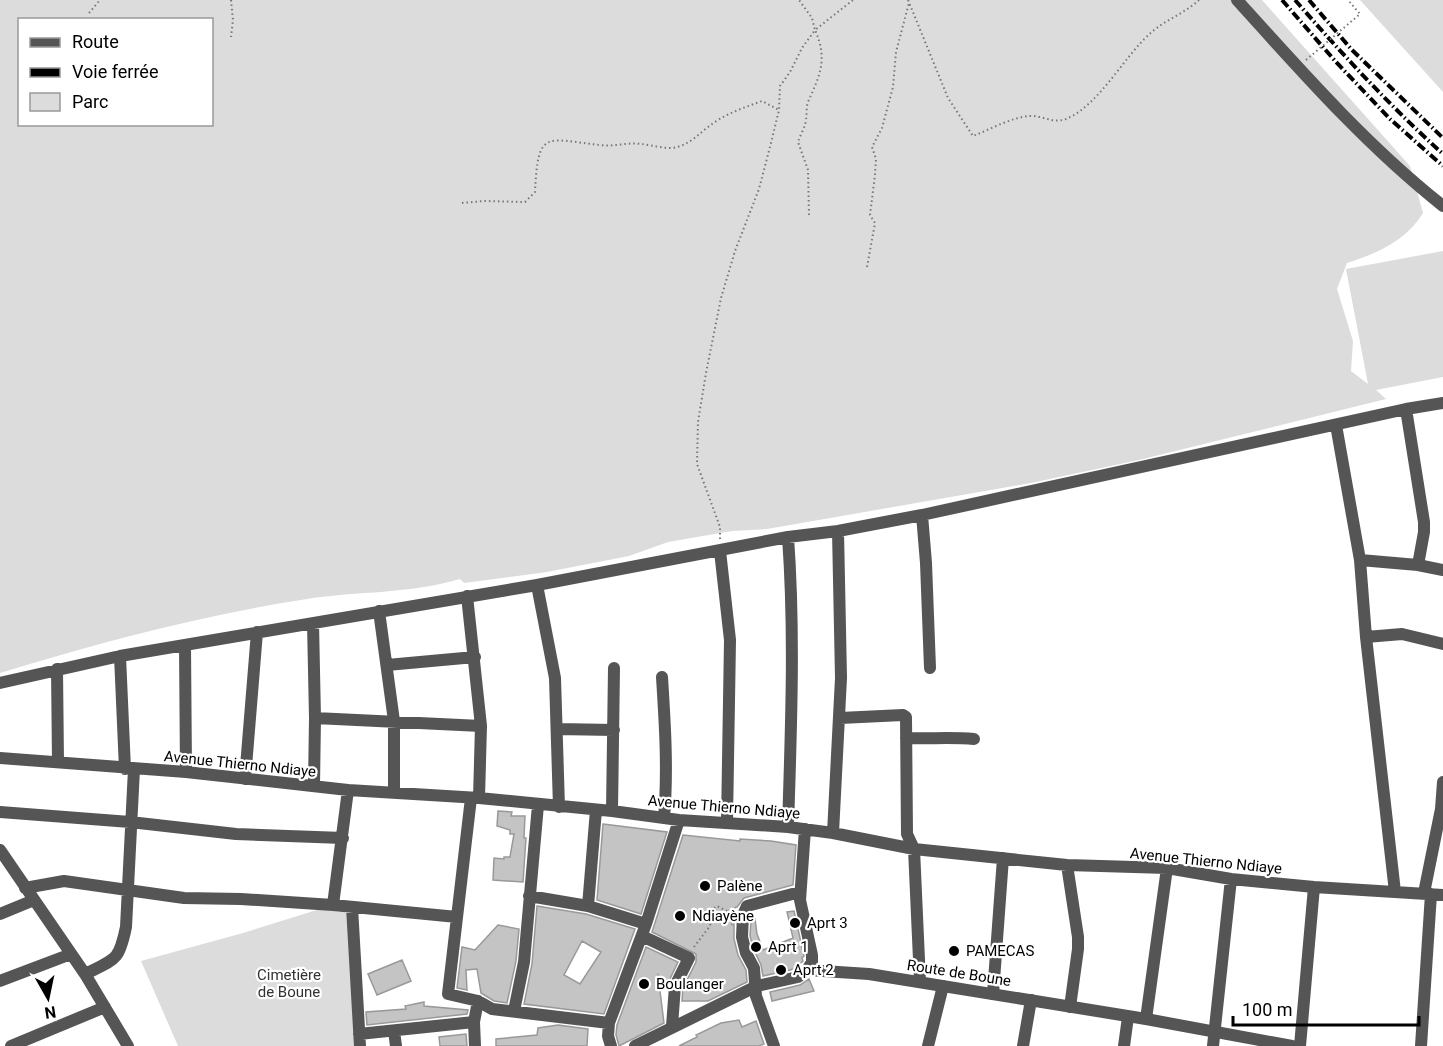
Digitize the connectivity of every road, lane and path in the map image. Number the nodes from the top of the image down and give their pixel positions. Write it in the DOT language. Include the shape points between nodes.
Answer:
graph roads {
  1 [pos="99,0"];
  2 [pos="231,0"];
  3 [pos="800,0"];
  4 [pos="853,0"];
  5 [pos="1199,0"];
  6 [pos="1237,0"];
  7 [pos="1348,0"];
  8 [pos="909,2"];
  9 [pos="89,14"];
  10 [pos="815,30"];
  11 [pos="231,37"];
  12 [pos="1306,60"];
  13 [pos="779,110"];
  14 [pos="462,203"];
  15 [pos="1443,206"];
  16 [pos="809,215"];
  17 [pos="867,267"];
  18 [pos="1443,403"];
  19 [pos="1406,409"];
  20 [pos="1336,425"];
  21 [pos="922,515"];
  22 [pos="838,531"];
  23 [pos="788,537"];
  24 [pos="720,551"];
  25 [pos="1360,560"];
  26 [pos="1418,565"];
  27 [pos="1443,570"];
  28 [pos="537,585"];
  29 [pos="467,596"];
  30 [pos="379,611"];
  31 [pos="313,623"];
  32 [pos="257,632"];
  33 [pos="1365,637"];
  34 [pos="1443,644"];
  35 [pos="184,645"];
  36 [pos="120,656"];
  37 [pos="475,657"];
  38 [pos="387,665"];
  39 [pos="614,668"];
  40 [pos="930,668"];
  41 [pos="57,669"];
  42 [pos="662,677"];
  43 [pos="0,683"];
  44 [pos="315,718"];
  45 [pos="840,718"];
  46 [pos="394,721"];
  47 [pos="481,726"];
  48 [pos="557,729"];
  49 [pos="614,730"];
  50 [pos="906,738"];
  51 [pos="974,739"];
  52 [pos="0,758"];
  53 [pos="58,762"];
  54 [pos="130,769"];
  55 [pos="186,772"];
  56 [pos="245,779"];
  57 [pos="1443,782"];
  58 [pos="314,786"];
  59 [pos="348,790"];
  60 [pos="394,792"];
  61 [pos="475,798"];
  62 [pos="538,805"];
  63 [pos="559,807"];
  64 [pos="596,810"];
  65 [pos="1442,810"];
  66 [pos="612,811"];
  67 [pos="0,812"];
  68 [pos="664,818"];
  69 [pos="679,820"];
  70 [pos="130,822"];
  71 [pos="727,822"];
  72 [pos="788,827"];
  73 [pos="805,829"];
  74 [pos="832,833"];
  75 [pos="343,838"];
  76 [pos="914,849"];
  77 [pos="0,850"];
  78 [pos="1003,858"];
  79 [pos="1067,865"];
  80 [pos="1167,868"];
  81 [pos="1231,879"];
  82 [pos="1314,887"];
  83 [pos="25,888"];
  84 [pos="128,891"];
  85 [pos="800,892"];
  86 [pos="1395,892"];
  87 [pos="1432,894"];
  88 [pos="529,896"];
  89 [pos="34,900"];
  90 [pos="333,905"];
  91 [pos="588,906"];
  92 [pos="352,907"];
  93 [pos="0,914"];
  94 [pos="743,915"];
  95 [pos="458,916"];
  96 [pos="644,930"];
  97 [pos="71,954"];
  98 [pos="686,956"];
  99 [pos="807,970"];
  100 [pos="85,974"];
  101 [pos="0,981"];
  102 [pos="920,982"];
  103 [pos="757,986"];
  104 [pos="943,986"];
  105 [pos="993,994"];
  106 [pos="1031,1000"];
  107 [pos="478,1001"];
  108 [pos="105,1007"];
  109 [pos="1070,1007"];
  110 [pos="514,1011"];
  111 [pos="1128,1017"];
  112 [pos="1146,1019"];
  113 [pos="474,1022"];
  114 [pos="609,1023"];
  115 [pos="672,1026"];
  116 [pos="394,1031"];
  117 [pos="1216,1032"];
  118 [pos="360,1040"];
  119 [pos="11,1046"];
  120 [pos="128,1046"];
  121 [pos="396,1046"];
  122 [pos="475,1046"];
  123 [pos="611,1046"];
  124 [pos="635,1046"];
  125 [pos="774,1046"];
  126 [pos="928,1046"];
  127 [pos="1023,1046"];
  128 [pos="1124,1046"];
  129 [pos="1213,1046"];
  130 [pos="1292,1046"];
  131 [pos="1300,1046"];
  132 [pos="1421,1046"];
  1 -- 9 [label="path"];
  2 -- 11 [label="path"];
  3 -- 10 [label="path"];
  4 -- 10 [label="path"];
  5 -- 8 [label="path" via="1153,31 1076,113 1056,121 1033,116 1017,118 973,136 948,98"];
  6 -- 15 [label="street" via="1314,85 1408,178"];
  7 -- 12 [label="path, bridge" via="1360,14"];
  8 -- 17 [label="path" via="896,52 893,87 882,128 872,147 876,159 870,215 875,223"];
  10 -- 13 [label="path" via="780,86"];
  10 -- 16 [label="path" via="821,44 820,74 807,103 806,123 798,142 808,170"];
  13 -- 14 [label="path" via="762,101 716,121 695,138 669,149 633,143 615,147 553,140 544,144 537,158 535,192 525,202"];
  13 -- 24 [label="path" via="759,189 721,298 698,422 697,464 720,527"];
  18 -- 19 [label="street"];
  19 -- 20 [label="street"];
  19 -- 26 [label="street" via="1424,522"];
  20 -- 21 [label="street"];
  20 -- 25 [label="street"];
  21 -- 22 [label="street"];
  21 -- 40 [label="street"];
  22 -- 23 [label="street"];
  22 -- 45 [label="street"];
  23 -- 24 [label="street"];
  23 -- 72 [label="street" via="792,683"];
  24 -- 28 [label="street"];
  24 -- 71 [label="street" via="730,640"];
  25 -- 26 [label="street"];
  25 -- 33 [label="street"];
  26 -- 27 [label="street"];
  28 -- 29 [label="street"];
  28 -- 48 [label="street" via="555,678"];
  29 -- 30 [label="street"];
  29 -- 37 [label="street"];
  30 -- 31 [label="street"];
  30 -- 38 [label="street"];
  31 -- 32 [label="street"];
  31 -- 44 [label="street"];
  32 -- 35 [label="street"];
  32 -- 56 [label="street"];
  33 -- 34 [label="street" via="1402,634"];
  33 -- 86 [label="street"];
  35 -- 36 [label="street"];
  35 -- 55 [label="street"];
  36 -- 41 [label="street"];
  36 -- 54 [label="street"];
  37 -- 38 [label="street"];
  37 -- 47 [label="street"];
  38 -- 46 [label="street"];
  39 -- 49 [label="street"];
  41 -- 43 [label="street"];
  41 -- 53 [label="street"];
  42 -- 68 [label="street"];
  44 -- 46 [label="street"];
  44 -- 58 [label="street"];
  45 -- 50 [label="street" via="903,715"];
  45 -- 74 [label="street"];
  46 -- 47 [label="street"];
  46 -- 60 [label="street"];
  47 -- 61 [label="street"];
  48 -- 49 [label="street"];
  48 -- 63 [label="street"];
  49 -- 66 [label="street"];
  50 -- 51 [label="street"];
  50 -- 76 [label="street" via="907,834"];
  52 -- 53 [label="street, Avenue Thierno Ndiaye"];
  53 -- 54 [label="street, Avenue Thierno Ndiaye"];
  54 -- 55 [label="street, Avenue Thierno Ndiaye"];
  54 -- 70 [label="street"];
  55 -- 56 [label="street, Avenue Thierno Ndiaye"];
  56 -- 58 [label="street, Avenue Thierno Ndiaye"];
  57 -- 65 [label="street"];
  58 -- 59 [label="street, Avenue Thierno Ndiaye"];
  59 -- 60 [label="street, Avenue Thierno Ndiaye"];
  59 -- 75 [label="street"];
  60 -- 61 [label="street, Avenue Thierno Ndiaye"];
  61 -- 62 [label="street, Avenue Thierno Ndiaye"];
  61 -- 95 [label="street"];
  62 -- 63 [label="street, Avenue Thierno Ndiaye"];
  62 -- 88 [label="street"];
  63 -- 64 [label="street, Avenue Thierno Ndiaye"];
  64 -- 66 [label="street, Avenue Thierno Ndiaye"];
  64 -- 91 [label="street"];
  65 -- 87 [label="street"];
  66 -- 68 [label="street, Avenue Thierno Ndiaye"];
  67 -- 70 [label="street"];
  68 -- 69 [label="street, Avenue Thierno Ndiaye"];
  69 -- 71 [label="street, Avenue Thierno Ndiaye"];
  69 -- 96 [label="street"];
  70 -- 75 [label="street" via="236,834"];
  70 -- 84 [label="street"];
  71 -- 72 [label="street, Avenue Thierno Ndiaye"];
  72 -- 73 [label="street, Avenue Thierno Ndiaye"];
  73 -- 74 [label="street, Avenue Thierno Ndiaye"];
  73 -- 85 [label="street"];
  74 -- 76 [label="street, Avenue Thierno Ndiaye"];
  75 -- 90 [label="street"];
  76 -- 78 [label="street, Avenue Thierno Ndiaye"];
  76 -- 102 [label="street"];
  77 -- 83 [label="street"];
  78 -- 79 [label="street, Avenue Thierno Ndiaye"];
  78 -- 105 [label="street"];
  79 -- 80 [label="street, Avenue Thierno Ndiaye"];
  79 -- 109 [label="street" via="1078,949"];
  80 -- 81 [label="street, Avenue Thierno Ndiaye"];
  80 -- 112 [label="street"];
  81 -- 82 [label="street, Avenue Thierno Ndiaye"];
  81 -- 117 [label="street"];
  82 -- 86 [label="street, Avenue Thierno Ndiaye"];
  82 -- 131 [label="street"];
  83 -- 84 [label="street" via="64,881"];
  83 -- 89 [label="street"];
  84 -- 90 [label="street" via="184,898"];
  84 -- 100 [label="street" via="126,927 119,954"];
  85 -- 94 [label="street" via="747,906"];
  85 -- 99 [label="street" via="812,955"];
  86 -- 87 [label="street, Avenue Thierno Ndiaye"];
  87 -- 132 [label="street"];
  88 -- 91 [label="street"];
  88 -- 110 [label="street" via="524,962"];
  89 -- 93 [label="street"];
  89 -- 97 [label="street"];
  90 -- 92 [label="street"];
  91 -- 96 [label="street"];
  92 -- 95 [label="street"];
  92 -- 118 [label="street"];
  94 -- 98 [label="path" via="717,906 710,926"];
  94 -- 103 [label="street" via="742,937"];
  95 -- 107 [label="street" via="447,991 450,996"];
  96 -- 98 [label="street"];
  96 -- 114 [label="street"];
  97 -- 100 [label="street"];
  97 -- 101 [label="street"];
  98 -- 115 [label="street" via="688,961 675,986"];
  99 -- 102 [label="street, Route de Boune"];
  99 -- 103 [label="street, Route de Boune" via="798,977"];
  100 -- 108 [label="street"];
  102 -- 104 [label="street, Route de Boune"];
  103 -- 115 [label="street, Route de Boune"];
  103 -- 125 [label="street" via="756,996"];
  104 -- 105 [label="street, Route de Boune"];
  104 -- 126 [label="street"];
  105 -- 106 [label="street, Route de Boune"];
  106 -- 109 [label="street, Route de Boune"];
  106 -- 127 [label="street"];
  107 -- 110 [label="street" via="492,1009"];
  107 -- 113 [label="street"];
  108 -- 119 [label="street"];
  108 -- 120 [label="street"];
  109 -- 111 [label="street, Route de Boune"];
  110 -- 114 [label="street"];
  111 -- 112 [label="street, Route de Boune"];
  111 -- 128 [label="street"];
  112 -- 117 [label="street, Route de Boune"];
  113 -- 116 [label="street"];
  113 -- 122 [label="street"];
  114 -- 123 [label="street"];
  115 -- 124 [label="street, Route de Boune"];
  116 -- 118 [label="street"];
  116 -- 121 [label="street"];
  117 -- 129 [label="street"];
  117 -- 130 [label="street, Route de Boune"];
}
